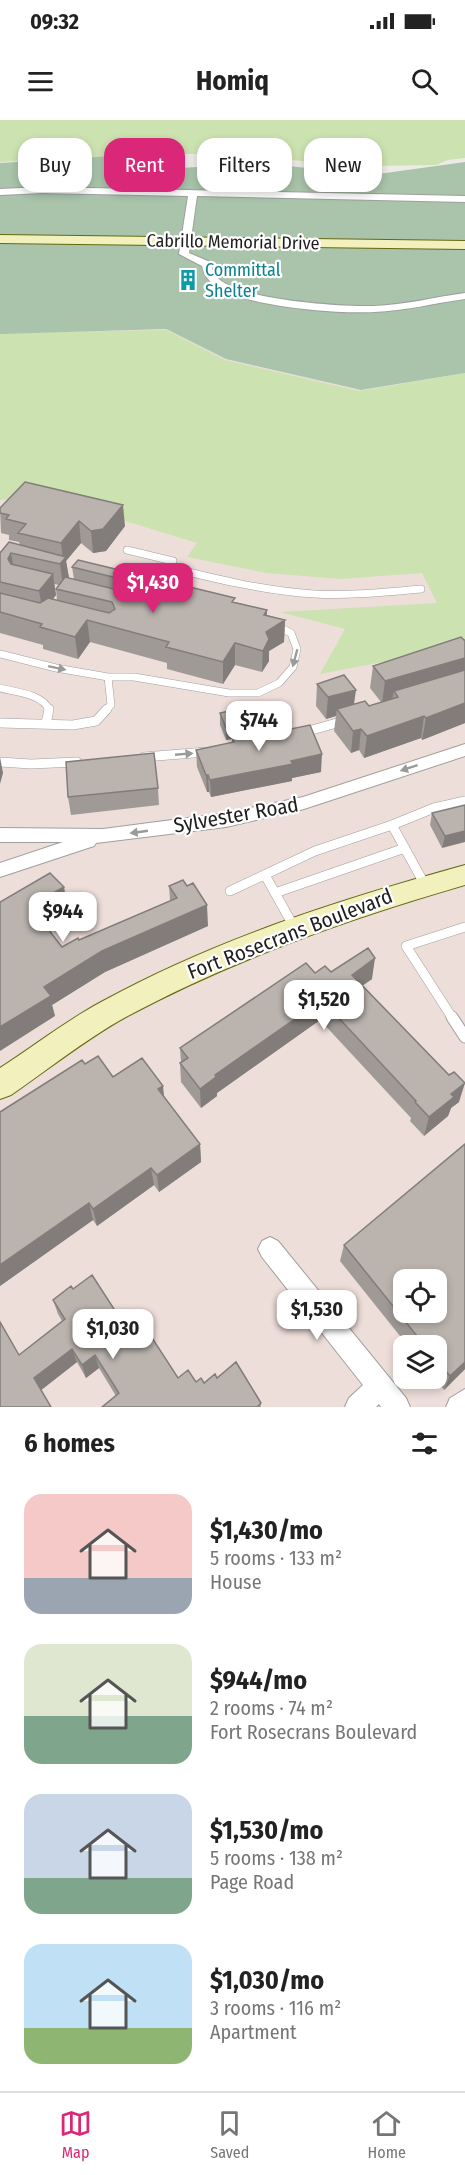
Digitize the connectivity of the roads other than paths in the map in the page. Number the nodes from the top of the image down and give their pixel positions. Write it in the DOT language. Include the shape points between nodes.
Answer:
graph roads {
  1 [pos="0,192"];
  2 [pos="193,193"];
  3 [pos="465,198"];
  4 [pos="0,239"];
  5 [pos="186,241"];
  6 [pos="465,245"];
  7 [pos="465,296"];
  8 [pos="127,550"];
  9 [pos="168,567"];
  10 [pos="421,589"];
  11 [pos="141,590"];
  12 [pos="152,592"];
  13 [pos="163,595"];
  14 [pos="268,621"];
  15 [pos="0,654"];
  16 [pos="108,677"];
  17 [pos="0,688"];
  18 [pos="354,718"];
  19 [pos="0,723"];
  20 [pos="46,724"];
  21 [pos="287,735"];
  22 [pos="220,749"];
  23 [pos="465,750"];
  24 [pos="137,758"];
  25 [pos="90,761"];
  26 [pos="0,762"];
  27 [pos="465,801"];
  28 [pos="392,825"];
  29 [pos="0,835"];
  30 [pos="103,836"];
  31 [pos="405,848"];
  32 [pos="0,870"];
  33 [pos="265,875"];
  34 [pos="465,875"];
  35 [pos="425,885"];
  36 [pos="230,891"];
  37 [pos="275,893"];
  38 [pos="465,927"];
  39 [pos="295,930"];
  40 [pos="465,1037"];
  41 [pos="0,1085"];
  42 [pos="270,1249"];
  43 [pos="380,1386"];
  44 [pos="465,1402"];
  45 [pos="358,1407"];
  46 [pos="397,1407"];
  47 [pos="459,1407"];
  1 -- 2 [label="street"];
  2 -- 3 [label="street"];
  2 -- 5 [label="street"];
  4 -- 5 [label="main road, Cabrillo Memorial Drive"];
  5 -- 6 [label="main road, Cabrillo Memorial Drive"];
  5 -- 7 [label="street" via="184,254 207,264 211,278 220,285 316,308 377,309"];
  8 -- 9 [label="lane" via="173,561"];
  9 -- 10 [label="lane" via="236,583 315,594"];
  9 -- 12 [label="lane"];
  11 -- 12 [label="lane"];
  12 -- 13 [label="lane"];
  14 -- 16 [label="lane, one-way" via="291,633 297,649 293,667 279,683 258,693 229,693 134,677"];
  15 -- 16 [label="lane, one-way"];
  16 -- 20 [label="lane" via="111,705 96,720 73,725"];
  17 -- 20 [label="lane" via="47,703 50,709"];
  18 -- 21 [label="lane"];
  19 -- 20 [label="lane"];
  24 -- 22 [label="lane, one-way"];
  23 -- 30 [label="street, Sylvester Road, one-way" via="304,803 226,820"];
  25 -- 26 [label="lane"];
  27 -- 28 [label="lane" via="434,808"];
  28 -- 31 [label="lane"];
  28 -- 33 [label="lane" via="315,852"];
  29 -- 30 [label="street, Sylvester Road"];
  30 -- 32 [label="street"];
  31 -- 35 [label="lane"];
  31 -- 37 [label="lane"];
  33 -- 36 [label="lane"];
  33 -- 37 [label="lane"];
  34 -- 35 [label="main road, Fort Rosecrans Boulevard"];
  35 -- 39 [label="main road, Fort Rosecrans Boulevard"];
  37 -- 39 [label="lane"];
  38 -- 40 [label="lane" via="406,946"];
  39 -- 41 [label="main road, Fort Rosecrans Boulevard" via="211,961 112,1010"];
  42 -- 43 [label="street"];
  43 -- 45 [label="street"];
  43 -- 46 [label="street"];
  44 -- 47 [label="street"];
}
